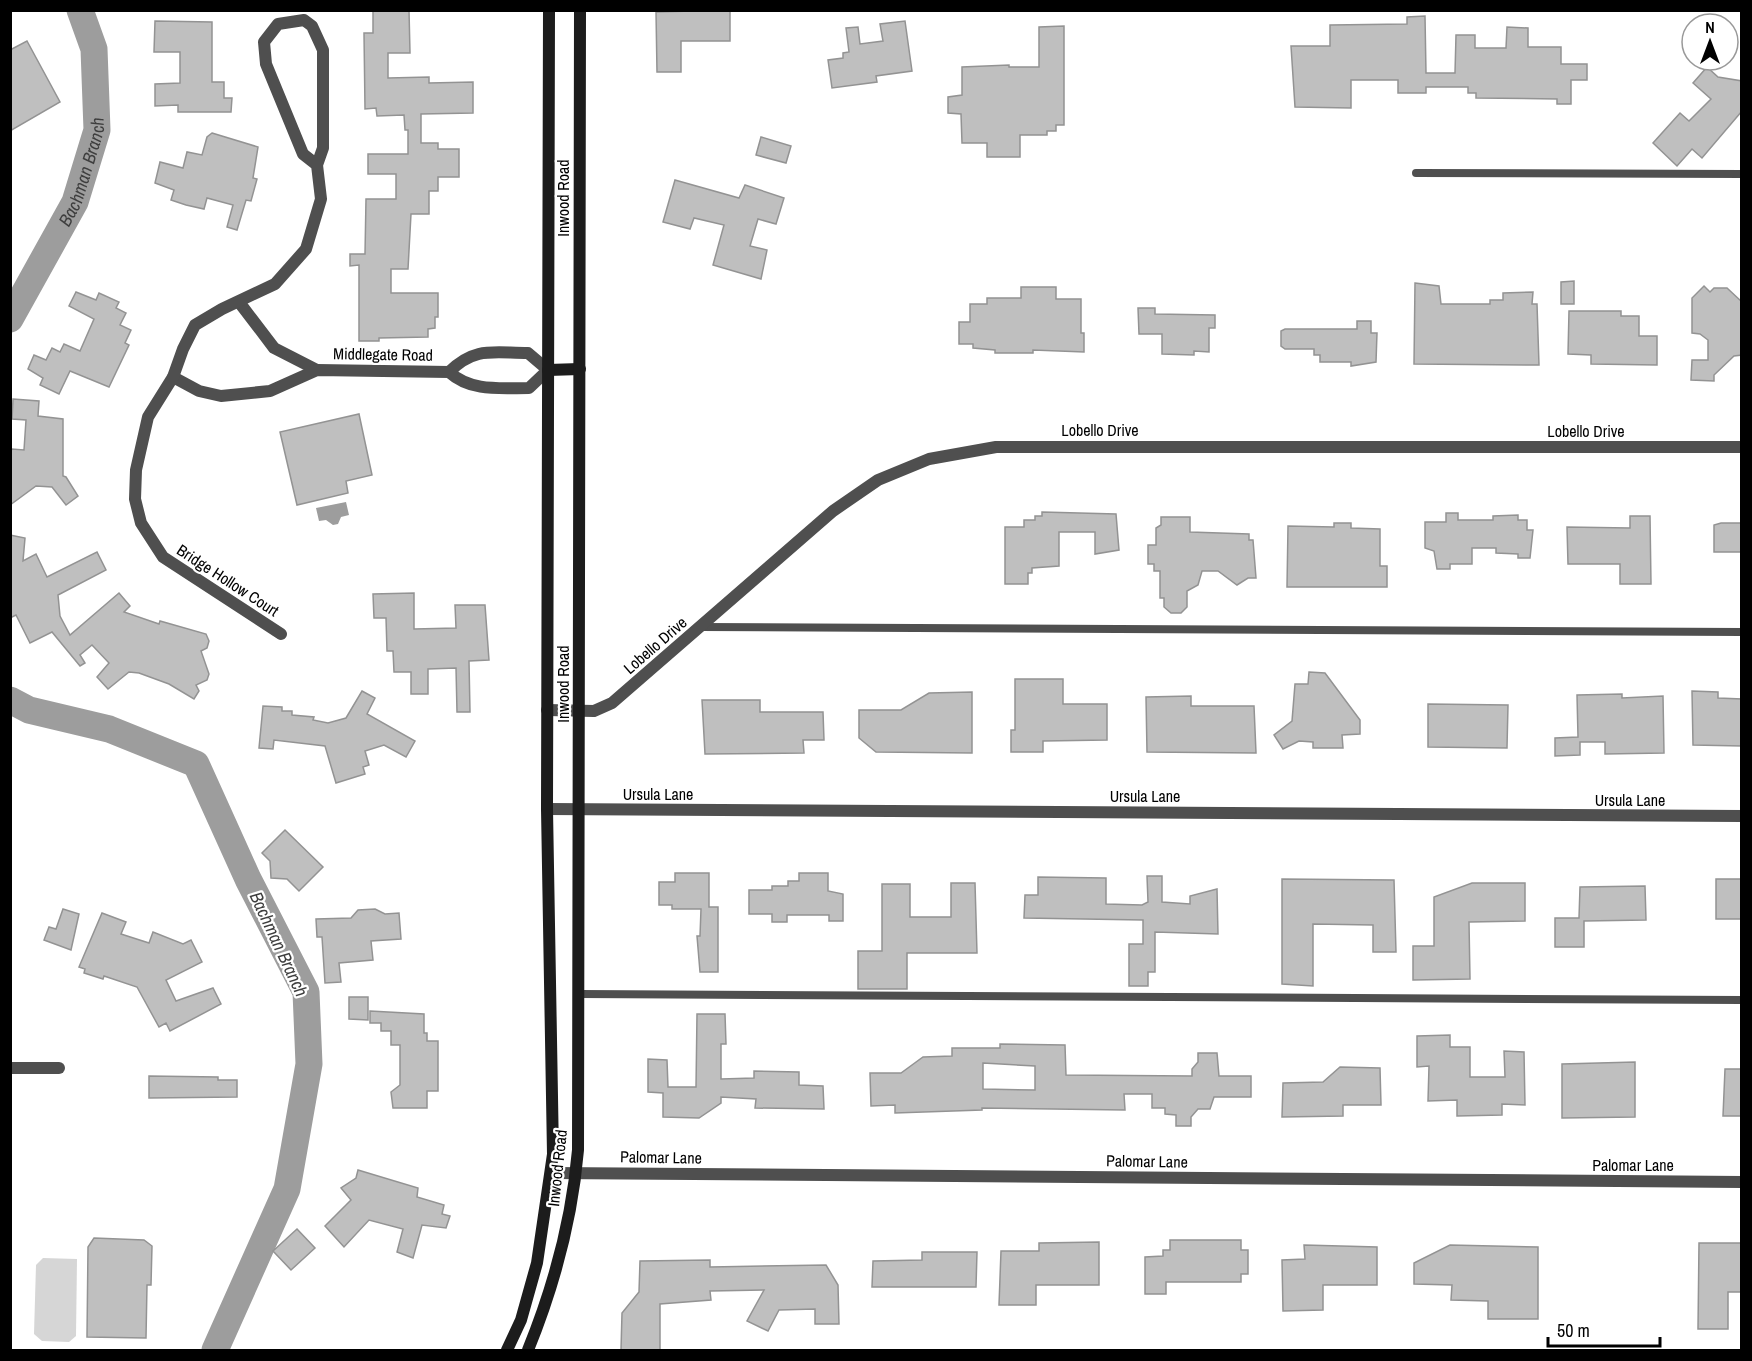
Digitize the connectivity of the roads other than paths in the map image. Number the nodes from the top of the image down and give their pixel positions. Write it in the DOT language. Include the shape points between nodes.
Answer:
graph roads {
  1 [pos="549,10"];
  2 [pos="580,10"];
  3 [pos="317,165"];
  4 [pos="1416,172"];
  5 [pos="1742,174"];
  6 [pos="239,302"];
  7 [pos="580,369"];
  8 [pos="317,370"];
  9 [pos="548,370"];
  10 [pos="449,372"];
  11 [pos="173,377"];
  12 [pos="1742,447"];
  13 [pos="700,627"];
  14 [pos="1742,632"];
  15 [pos="281,634"];
  16 [pos="547,710"];
  17 [pos="580,711"];
  18 [pos="548,809"];
  19 [pos="579,810"];
  20 [pos="1742,816"];
  21 [pos="579,994"];
  22 [pos="1742,1000"];
  23 [pos="10,1068"];
  24 [pos="59,1068"];
  25 [pos="552,1173"];
  26 [pos="576,1173"];
  27 [pos="1742,1182"];
  28 [pos="507,1350"];
  29 [pos="528,1350"];
  1 -- 9 [label="main road, Inwood Road"];
  2 -- 7 [label="main road, Inwood Road"];
  3 -- 3 [label="street, Bridge Hollow Court" via="323,148 322,50 312,26 304,20 278,24 264,42 266,64 303,154"];
  3 -- 6 [label="street, Bridge Hollow Court" via="321,199 306,249 275,284"];
  4 -- 5 [label="lane"];
  6 -- 8 [label="street, Middlegate Road" via="274,348"];
  6 -- 11 [label="street, Bridge Hollow Court" via="195,325"];
  7 -- 9 [label="main road"];
  7 -- 17 [label="main road, Inwood Road"];
  8 -- 10 [label="street, Middlegate Road"];
  8 -- 11 [label="street, Middlegate Road" via="270,391 230,396 199,391"];
  9 -- 10 [label="street, Middlegate Road" via="530,388 477,386 462,383"];
  9 -- 10 [label="street, Middlegate Road" via="528,353 488,352 463,358"];
  9 -- 16 [label="main road, Inwood Road"];
  11 -- 15 [label="street, Bridge Hollow Court" via="148,417 136,470 135,499 141,522 163,557"];
  12 -- 13 [label="street, Lobello Drive" via="1098,446 968,451 928,459 878,480 833,511"];
  13 -- 14 [label="lane"];
  13 -- 17 [label="street, Lobello Drive" via="612,702 594,711"];
  16 -- 17 [label="street, Lobello Drive"];
  16 -- 18 [label="main road, Inwood Road"];
  17 -- 19 [label="main road, Inwood Road"];
  18 -- 19 [label="street, Ursula Lane"];
  18 -- 25 [label="main road, Inwood Road"];
  19 -- 20 [label="street, Ursula Lane"];
  19 -- 21 [label="main road, Inwood Road"];
  21 -- 22 [label="lane"];
  21 -- 26 [label="main road, Inwood Road"];
  23 -- 24 [label="street"];
  25 -- 26 [label="street, Palomar Lane"];
  25 -- 28 [label="main road, Inwood Road" via="537,1263 521,1320"];
  26 -- 27 [label="street, Palomar Lane"];
  26 -- 29 [label="main road, Inwood Road" via="564,1244 547,1304"];
}
